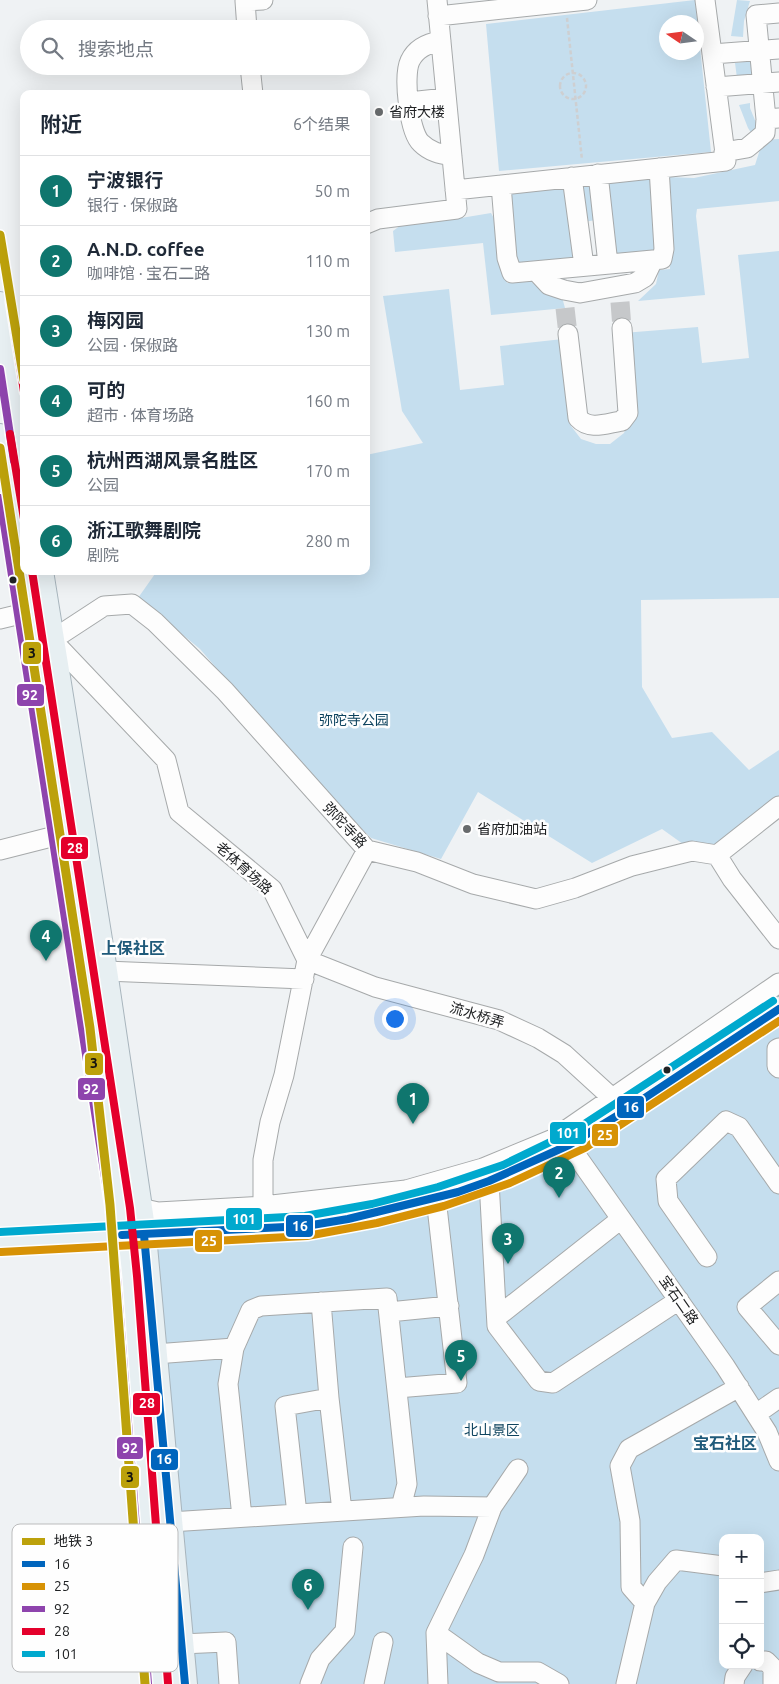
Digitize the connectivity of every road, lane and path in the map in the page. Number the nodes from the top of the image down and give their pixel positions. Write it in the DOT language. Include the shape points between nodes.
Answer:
graph roads {
  1 [pos="263,0"];
  2 [pos="587,0"];
  3 [pos="705,0"];
  4 [pos="565,1"];
  5 [pos="490,5"];
  6 [pos="757,7"];
  7 [pos="437,8"];
  8 [pos="779,12"];
  9 [pos="246,20"];
  10 [pos="441,41"];
  11 [pos="779,49"];
  12 [pos="760,50"];
  13 [pos="712,54"];
  14 [pos="572,73"];
  15 [pos="251,75"];
  16 [pos="771,82"];
  17 [pos="716,87"];
  18 [pos="253,90"];
  19 [pos="446,98"];
  20 [pos="575,100"];
  21 [pos="409,102"];
  22 [pos="772,118"];
  23 [pos="724,152"];
  24 [pos="452,156"];
  25 [pos="659,168"];
  26 [pos="585,176"];
  27 [pos="501,185"];
  28 [pos="455,190"];
  29 [pos="370,222"];
  30 [pos="653,260"];
  31 [pos="608,264"];
  32 [pos="584,266"];
  33 [pos="536,271"];
  34 [pos="0,304"];
  35 [pos="622,328"];
  36 [pos="568,334"];
  37 [pos="20,433"];
  38 [pos="0,436"];
  39 [pos="20,557"];
  40 [pos="23,575"];
  41 [pos="42,575"];
  42 [pos="29,612"];
  43 [pos="0,619"];
  44 [pos="52,640"];
  45 [pos="779,806"];
  46 [pos="63,834"];
  47 [pos="0,850"];
  48 [pos="367,850"];
  49 [pos="717,855"];
  50 [pos="779,939"];
  51 [pos="307,960"];
  52 [pos="105,971"];
  53 [pos="304,979"];
  54 [pos="779,983"];
  55 [pos="779,1009"];
  56 [pos="779,1048"];
  57 [pos="779,1068"];
  58 [pos="619,1104"];
  59 [pos="569,1145"];
  60 [pos="490,1181"];
  61 [pos="779,1184"];
  62 [pos="380,1193"];
  63 [pos="427,1201"];
  64 [pos="262,1206"];
  65 [pos="140,1208"];
  66 [pos="621,1219"];
  67 [pos="133,1235"];
  68 [pos="0,1242"];
  69 [pos="707,1257"];
  70 [pos="779,1281"];
  71 [pos="678,1300"];
  72 [pos="321,1302"];
  73 [pos="449,1306"];
  74 [pos="389,1312"];
  75 [pos="497,1318"];
  76 [pos="779,1345"];
  77 [pos="234,1348"];
  78 [pos="155,1354"];
  79 [pos="739,1387"];
  80 [pos="397,1388"];
  81 [pos="330,1398"];
  82 [pos="779,1398"];
  83 [pos="756,1414"];
  84 [pos="779,1461"];
  85 [pos="518,1470"];
  86 [pos="402,1507"];
  87 [pos="492,1507"];
  88 [pos="342,1511"];
  89 [pos="297,1514"];
  90 [pos="242,1517"];
  91 [pos="170,1522"];
  92 [pos="146,1524"];
  93 [pos="353,1547"];
  94 [pos="719,1565"];
  95 [pos="779,1580"];
  96 [pos="764,1582"];
  97 [pos="645,1603"];
  98 [pos="178,1611"];
  99 [pos="436,1633"];
  100 [pos="383,1642"];
  101 [pos="181,1644"];
  102 [pos="764,1661"];
  103 [pos="740,1669"];
  104 [pos="538,1678"];
  105 [pos="185,1684"];
  106 [pos="229,1684"];
  107 [pos="310,1684"];
  108 [pos="374,1684"];
  109 [pos="438,1684"];
  110 [pos="559,1684"];
  111 [pos="626,1684"];
  112 [pos="734,1684"];
  113 [pos="773,1684"];
  1 -- 9 [label="street" via="245,2"];
  2 -- 4 [label="street"];
  3 -- 13 [label="street"];
  4 -- 5 [label="street"];
  4 -- 14 [label="path"];
  5 -- 7 [label="street"];
  6 -- 8 [label="street"];
  6 -- 12 [label="street"];
  7 -- 10 [label="street"];
  10 -- 19 [label="street"];
  10 -- 21 [label="street" via="421,47 410,61 406,74"];
  11 -- 12 [label="street"];
  12 -- 13 [label="street"];
  12 -- 16 [label="street"];
  13 -- 17 [label="street"];
  14 -- 20 [label="path"];
  14 -- 20 [label="path" via="581,75 586,83 586,92"];
  14 -- 20 [label="path" via="564,76 560,88 563,96"];
  15 -- 18 [label="street"];
  16 -- 17 [label="street"];
  16 -- 22 [label="street"];
  17 -- 23 [label="street"];
  19 -- 21 [label="street"];
  19 -- 24 [label="street"];
  20 -- 26 [label="path"];
  21 -- 24 [label="street" via="412,126 420,143 433,153"];
  22 -- 23 [label="street" via="765,133 747,148"];
  23 -- 25 [label="street" via="726,161"];
  24 -- 28 [label="street"];
  25 -- 26 [label="street"];
  25 -- 30 [label="street" via="664,249 662,259"];
  26 -- 27 [label="street"];
  26 -- 31 [label="street"];
  26 -- 32 [label="street"];
  27 -- 28 [label="street"];
  27 -- 33 [label="street" via="512,273"];
  28 -- 29 [label="street" via="457,209"];
  30 -- 31 [label="street"];
  30 -- 33 [label="street" via="645,277 620,294 580,293 565,299"];
  31 -- 32 [label="street"];
  32 -- 33 [label="street"];
  34 -- 37 [label="main road"];
  35 -- 36 [label="street" via="628,412 622,421 592,426 578,418"];
  38 -- 39 [label="main road"];
  40 -- 42 [label="main road"];
  41 -- 44 [label="main road"];
  42 -- 43 [label="street"];
  42 -- 46 [label="main road"];
  44 -- 48 [label="street, 弥陀寺路" via="104,606 132,604 156,622 225,690"];
  44 -- 51 [label="street, 老体育场路" via="166,760 179,812 272,889"];
  44 -- 52 [label="main road"];
  45 -- 49 [label="street"];
  46 -- 47 [label="street"];
  46 -- 67 [label="main road"];
  48 -- 49 [label="street, 弥陀寺路" via="417,862 473,884 536,900 632,866 692,851"];
  48 -- 51 [label="street"];
  49 -- 50 [label="street"];
  51 -- 53 [label="street"];
  51 -- 58 [label="street, 流水桥弄" via="375,987 515,1027 564,1054"];
  52 -- 53 [label="street"];
  52 -- 65 [label="main road"];
  53 -- 64 [label="street" via="284,1075 270,1122 263,1160"];
  54 -- 58 [label="street"];
  55 -- 58 [label="main road"];
  56 -- 57 [label="street"];
  58 -- 59 [label="main road"];
  58 -- 62 [label="street" via="553,1139 483,1168 406,1190"];
  59 -- 60 [label="main road"];
  59 -- 66 [label="street, 宝石二路"];
  60 -- 63 [label="main road"];
  60 -- 75 [label="street"];
  61 -- 69 [label="street" via="739,1127 726,1122 666,1179 668,1201"];
  62 -- 63 [label="street"];
  62 -- 64 [label="street"];
  63 -- 67 [label="main road" via="348,1220 306,1226"];
  63 -- 73 [label="street"];
  64 -- 65 [label="street" via="158,1212"];
  65 -- 67 [label="main road"];
  66 -- 71 [label="street, 宝石二路"];
  66 -- 75 [label="street"];
  67 -- 68 [label="main road"];
  67 -- 78 [label="main road"];
  67 -- 92 [label="main road" via="127,1277"];
  70 -- 76 [label="street" via="747,1307"];
  71 -- 75 [label="street" via="553,1383 539,1381 497,1326"];
  71 -- 79 [label="street, 宝石二路"];
  72 -- 74 [label="street" via="388,1298"];
  72 -- 77 [label="street" via="262,1306 251,1310"];
  72 -- 81 [label="street"];
  73 -- 74 [label="street"];
  73 -- 80 [label="street" via="458,1383"];
  74 -- 80 [label="street"];
  77 -- 78 [label="street"];
  77 -- 90 [label="street" via="228,1384"];
  78 -- 91 [label="main road"];
  79 -- 83 [label="street, 宝石二路"];
  79 -- 97 [label="street" via="628,1449 620,1466 630,1521 631,1587"];
  80 -- 86 [label="street" via="407,1484"];
  81 -- 88 [label="street"];
  81 -- 89 [label="street" via="285,1406"];
  82 -- 83 [label="street"];
  83 -- 84 [label="street, 宝石二路"];
  85 -- 87 [label="street"];
  86 -- 87 [label="street"];
  86 -- 88 [label="street"];
  87 -- 99 [label="street" via="474,1555"];
  88 -- 89 [label="street"];
  89 -- 90 [label="street"];
  90 -- 91 [label="street"];
  93 -- 107 [label="street" via="345,1631 320,1659"];
  94 -- 97 [label="street" via="676,1560 657,1582"];
  95 -- 96 [label="street"];
  97 -- 111 [label="street"];
  98 -- 101 [label="main road"];
  99 -- 104 [label="street" via="478,1663 498,1672"];
  99 -- 109 [label="street"];
  100 -- 108 [label="street"];
  101 -- 105 [label="main road"];
  101 -- 106 [label="street" via="226,1642"];
  102 -- 113 [label="street" via="773,1668"];
  103 -- 112 [label="street"];
  104 -- 110 [label="street"];
}
